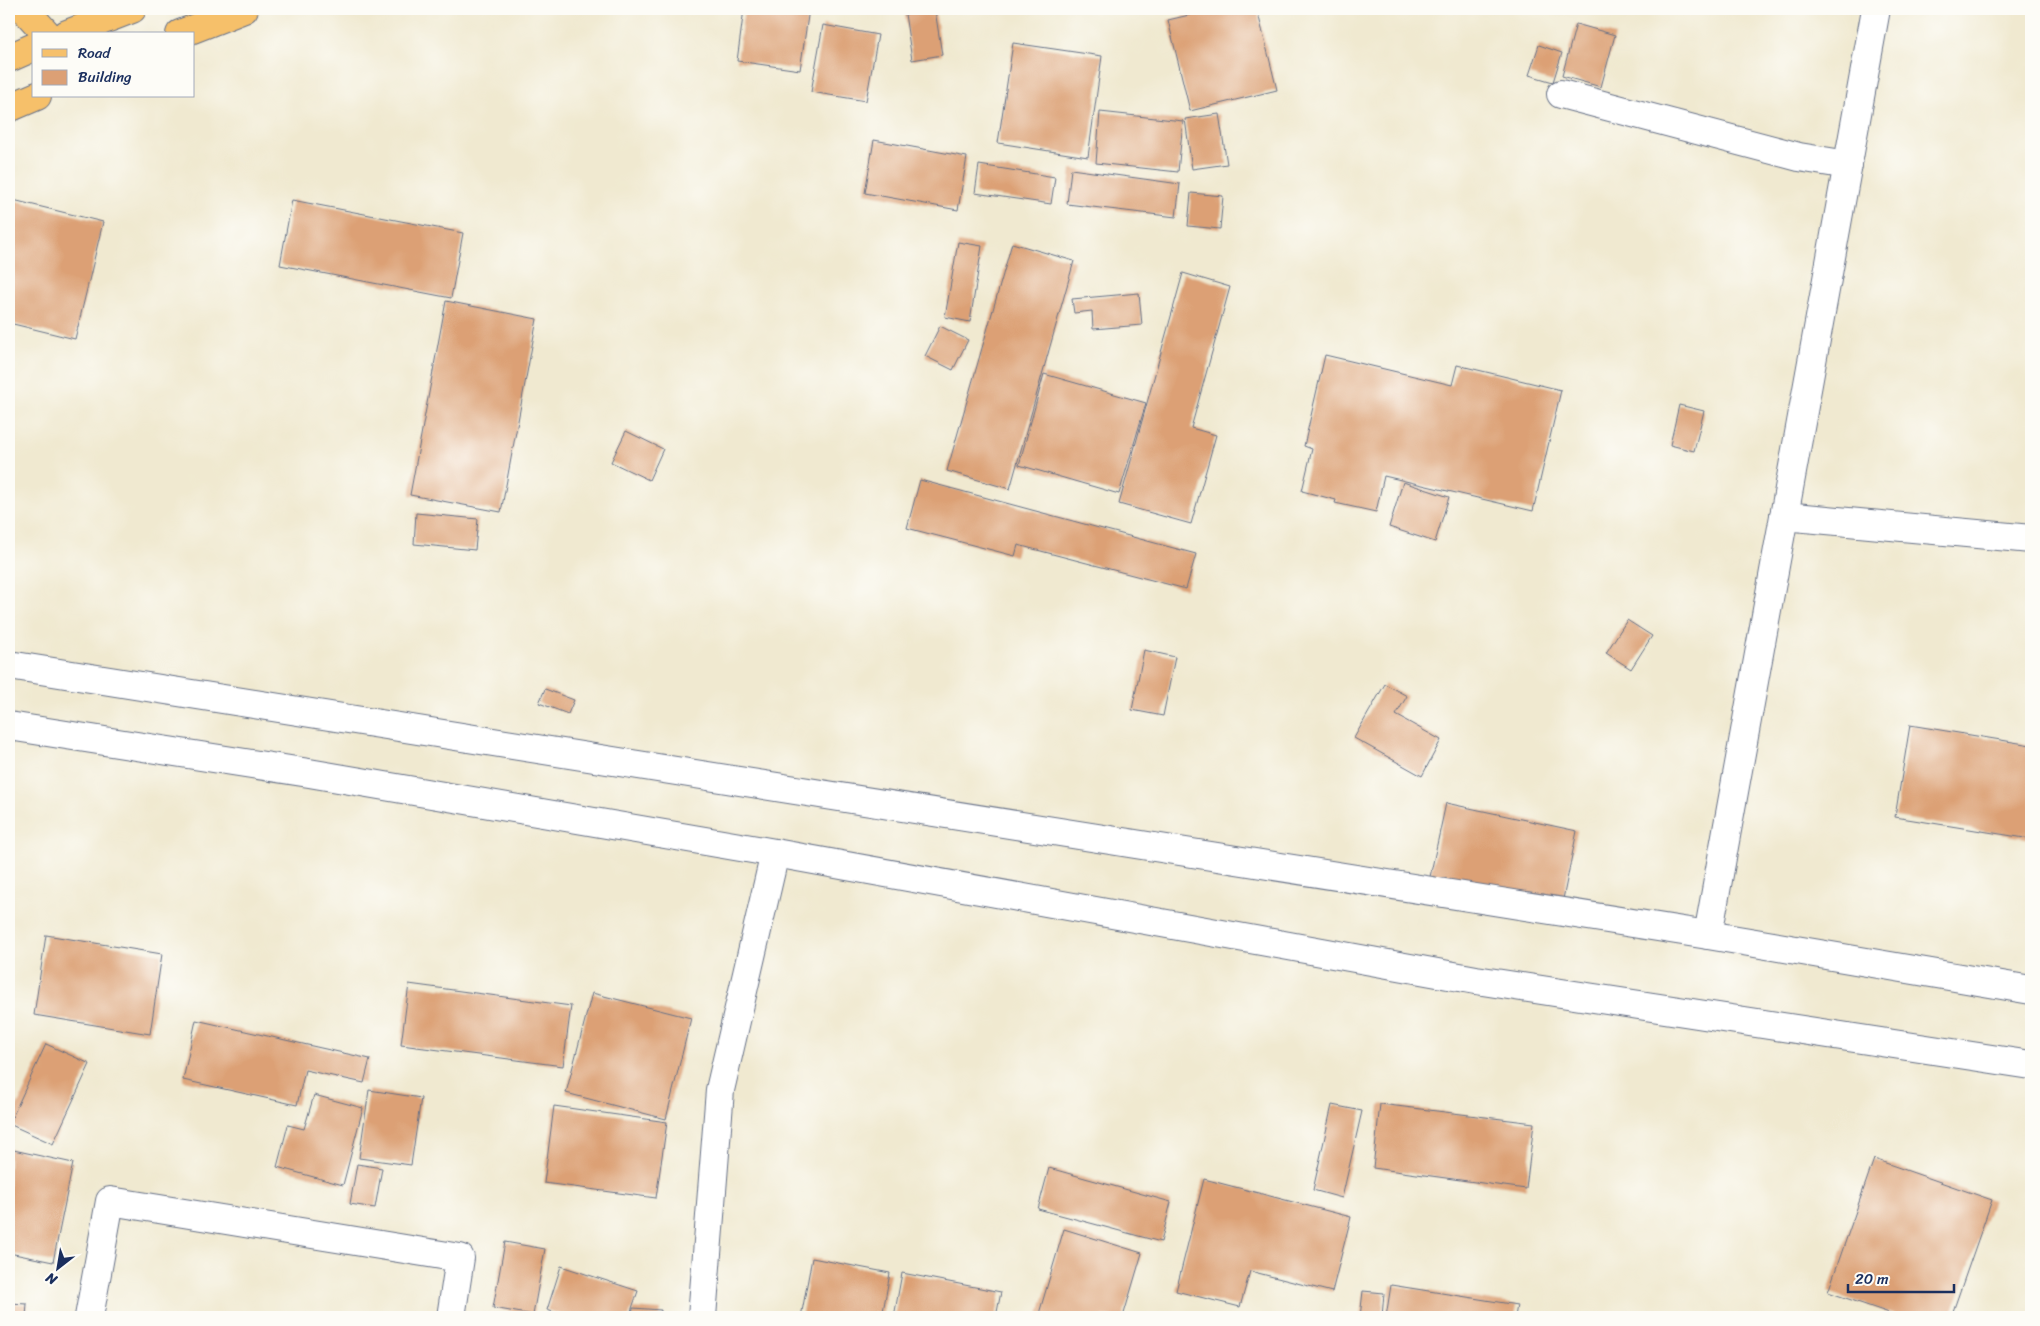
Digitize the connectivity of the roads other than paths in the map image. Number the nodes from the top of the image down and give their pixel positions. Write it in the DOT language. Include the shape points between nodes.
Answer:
graph roads {
  1 [pos="24,9"];
  2 [pos="132,9"];
  3 [pos="244,9"];
  4 [pos="1876,9"];
  5 [pos="44,32"];
  6 [pos="73,32"];
  7 [pos="185,32"];
  8 [pos="32,48"];
  9 [pos="9,58"];
  10 [pos="1561,94"];
  11 [pos="1848,165"];
  12 [pos="1784,516"];
  13 [pos="2031,539"];
  14 [pos="9,665"];
  15 [pos="9,726"];
  16 [pos="775,852"];
  17 [pos="1708,935"];
  18 [pos="2031,990"];
  19 [pos="2031,1065"];
  20 [pos="89,1317"];
  21 [pos="451,1317"];
  22 [pos="702,1317"];
  1 -- 5 [label="main road"];
  2 -- 6 [label="main road"];
  3 -- 7 [label="main road"];
  4 -- 11 [label="street"];
  8 -- 9 [label="main road"];
  10 -- 11 [label="street" via="1799,157"];
  11 -- 12 [label="street"];
  12 -- 13 [label="street"];
  12 -- 17 [label="street"];
  14 -- 17 [label="street"];
  15 -- 16 [label="street"];
  16 -- 19 [label="street" via="1476,980"];
  16 -- 22 [label="street" via="720,1090"];
  17 -- 18 [label="street"];
  20 -- 21 [label="street" via="110,1201 460,1258"];
}
